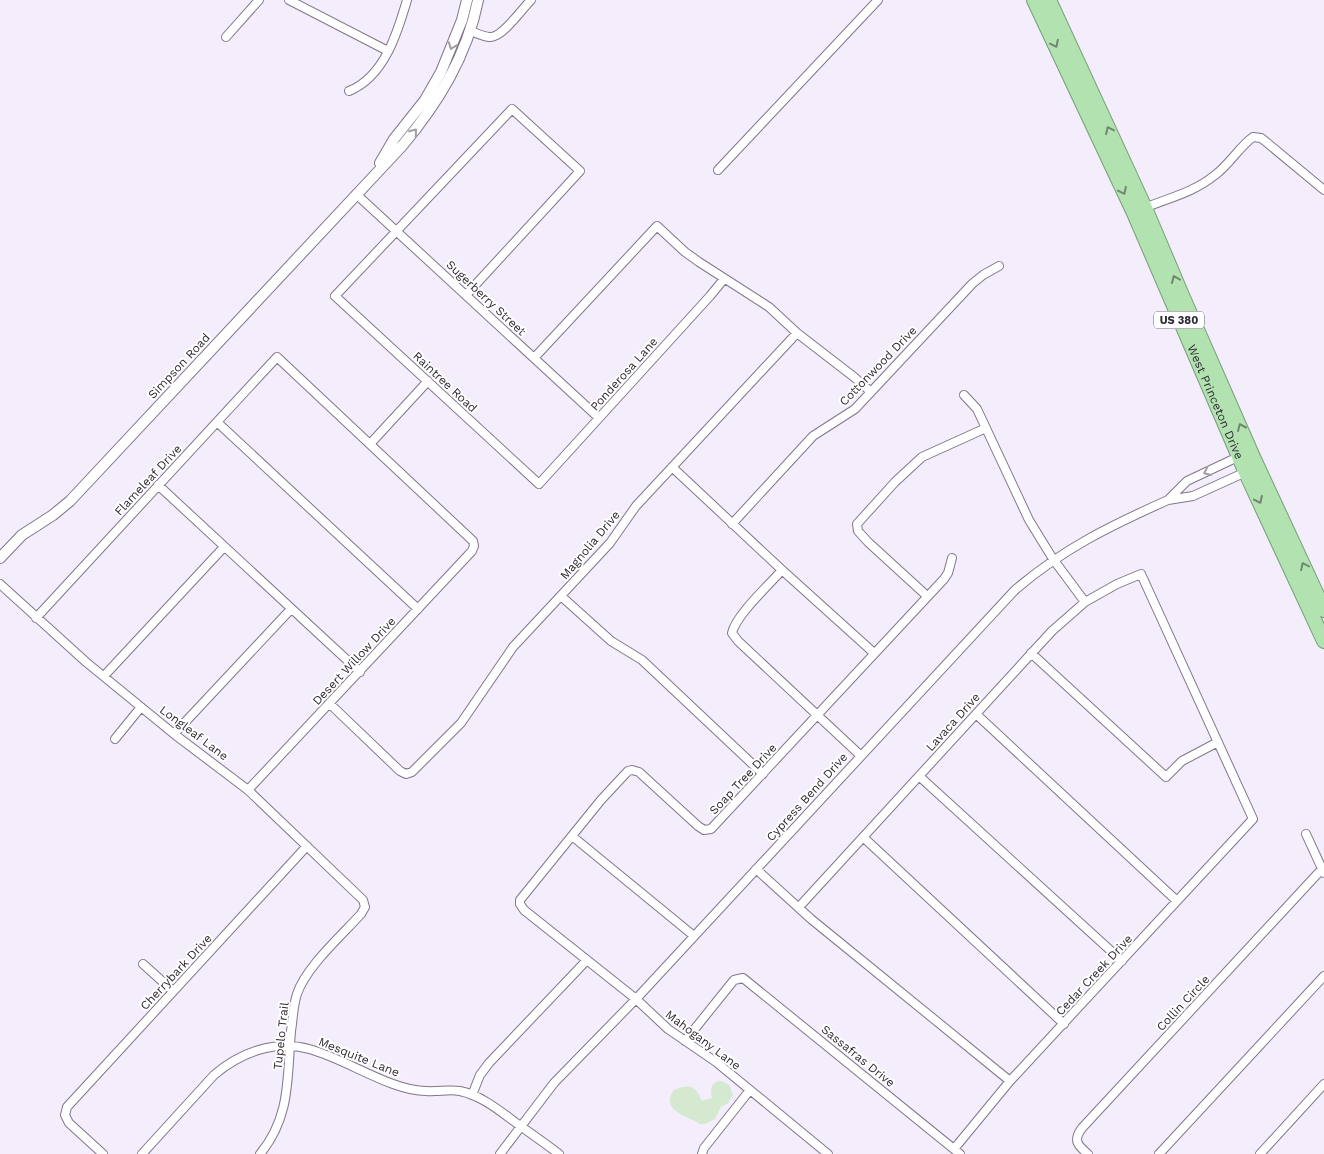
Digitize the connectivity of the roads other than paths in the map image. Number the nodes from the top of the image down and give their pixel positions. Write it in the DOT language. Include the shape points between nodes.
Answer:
graph roads {
  1 [pos="259,0"];
  2 [pos="289,0"];
  3 [pos="407,0"];
  4 [pos="467,0"];
  5 [pos="478,0"];
  6 [pos="531,0"];
  7 [pos="878,0"];
  8 [pos="1034,0"];
  9 [pos="1049,0"];
  10 [pos="470,31"];
  11 [pos="226,37"];
  12 [pos="388,51"];
  13 [pos="349,91"];
  14 [pos="718,170"];
  15 [pos="369,181"];
  16 [pos="1324,190"];
  17 [pos="356,194"];
  18 [pos="1139,210"];
  19 [pos="396,231"];
  20 [pos="999,266"];
  21 [pos="724,279"];
  22 [pos="466,295"];
  23 [pos="797,333"];
  24 [pos="534,358"];
  25 [pos="428,381"];
  26 [pos="870,392"];
  27 [pos="964,395"];
  28 [pos="599,418"];
  29 [pos="217,422"];
  30 [pos="986,428"];
  31 [pos="370,444"];
  32 [pos="1245,454"];
  33 [pos="672,468"];
  34 [pos="1252,470"];
  35 [pos="539,484"];
  36 [pos="158,485"];
  37 [pos="1168,500"];
  38 [pos="732,524"];
  39 [pos="224,547"];
  40 [pos="0,558"];
  41 [pos="952,558"];
  42 [pos="1053,559"];
  43 [pos="782,570"];
  44 [pos="0,584"];
  45 [pos="561,596"];
  46 [pos="927,596"];
  47 [pos="1085,602"];
  48 [pos="291,609"];
  49 [pos="418,609"];
  50 [pos="1324,610"];
  51 [pos="36,618"];
  52 [pos="1324,641"];
  53 [pos="874,653"];
  54 [pos="1031,654"];
  55 [pos="360,672"];
  56 [pos="104,676"];
  57 [pos="330,704"];
  58 [pos="141,707"];
  59 [pos="818,714"];
  60 [pos="976,714"];
  61 [pos="174,734"];
  62 [pos="115,740"];
  63 [pos="1218,742"];
  64 [pos="860,755"];
  65 [pos="763,774"];
  66 [pos="919,776"];
  67 [pos="248,790"];
  68 [pos="1306,834"];
  69 [pos="572,836"];
  70 [pos="863,837"];
  71 [pos="307,846"];
  72 [pos="756,869"];
  73 [pos="1323,871"];
  74 [pos="1177,901"];
  75 [pos="520,904"];
  76 [pos="365,907"];
  77 [pos="799,907"];
  78 [pos="694,936"];
  79 [pos="587,960"];
  80 [pos="1122,961"];
  81 [pos="143,964"];
  82 [pos="1324,976"];
  83 [pos="173,991"];
  84 [pos="636,999"];
  85 [pos="1064,1024"];
  86 [pos="685,1041"];
  87 [pos="290,1046"];
  88 [pos="1010,1081"];
  89 [pos="1324,1084"];
  90 [pos="750,1090"];
  91 [pos="472,1095"];
  92 [pos="521,1127"];
  93 [pos="957,1152"];
  94 [pos="103,1154"];
  95 [pos="142,1154"];
  96 [pos="260,1154"];
  97 [pos="500,1154"];
  98 [pos="559,1154"];
  99 [pos="702,1154"];
  100 [pos="828,1154"];
  101 [pos="1088,1154"];
  102 [pos="1159,1154"];
  103 [pos="1260,1154"];
  1 -- 11 [label="street"];
  2 -- 12 [label="street"];
  3 -- 12 [label="street"];
  4 -- 15 [label="street, Simpson Road, one-way" via="441,72"];
  5 -- 10 [label="street, Simpson Road"];
  6 -- 10 [label="street" via="495,37"];
  7 -- 14 [label="street"];
  8 -- 18 [label="highway, West Princeton Drive / US 380, one-way"];
  18 -- 9 [label="highway, West Princeton Drive / US 380, one-way"];
  15 -- 10 [label="street, Simpson Road, one-way" via="421,123 440,95"];
  12 -- 13 [label="street" via="370,79"];
  15 -- 17 [label="street, Simpson Road"];
  16 -- 18 [label="street" via="1265,141 1253,137 1222,170 1202,185"];
  17 -- 19 [label="street, Sugerberry Street"];
  17 -- 40 [label="street, Simpson Road" via="70,501 22,535"];
  18 -- 32 [label="highway, West Princeton Drive / US 380"];
  19 -- 22 [label="street, Sugerberry Street"];
  19 -- 22 [label="street" via="512,109 580,171"];
  19 -- 25 [label="street, Raintree Road" via="335,296"];
  20 -- 26 [label="street, Cottonwood Drive" via="972,284"];
  21 -- 23 [label="street" via="759,300"];
  21 -- 24 [label="street" via="685,252 657,226"];
  21 -- 28 [label="street, Ponderosa Lane"];
  22 -- 24 [label="street, Sugerberry Street"];
  23 -- 26 [label="street"];
  23 -- 33 [label="street, Magnolia Drive"];
  24 -- 28 [label="street, Sugerberry Street"];
  25 -- 31 [label="street"];
  25 -- 35 [label="street, Raintree Road"];
  26 -- 38 [label="street, Cottonwood Drive" via="855,409 813,436"];
  27 -- 30 [label="street" via="977,409"];
  28 -- 35 [label="street, Ponderosa Lane"];
  29 -- 31 [label="street, Flameleaf Drive" via="277,357"];
  29 -- 36 [label="street, Flameleaf Drive"];
  29 -- 49 [label="street"];
  30 -- 42 [label="street" via="1029,520"];
  30 -- 46 [label="street" via="922,457 857,524 858,531 868,542"];
  31 -- 49 [label="street, Desert Willow Drive" via="474,540 472,551"];
  32 -- 34 [label="highway, West Princeton Drive / US 380"];
  32 -- 37 [label="street, Cypress Bend Drive, one-way" via="1186,481"];
  33 -- 38 [label="street"];
  33 -- 45 [label="street, Magnolia Drive"];
  34 -- 37 [label="street, Cypress Bend Drive" via="1193,496"];
  50 -- 34 [label="highway, West Princeton Drive / US 380, one-way"];
  34 -- 52 [label="highway, West Princeton Drive / US 380, one-way"];
  36 -- 39 [label="street"];
  36 -- 51 [label="street, Flameleaf Drive"];
  37 -- 42 [label="street, Cypress Bend Drive" via="1097,533"];
  38 -- 43 [label="street"];
  39 -- 48 [label="street"];
  39 -- 56 [label="street"];
  41 -- 46 [label="street, Soap Tree Drive" via="948,573"];
  42 -- 47 [label="street"];
  42 -- 64 [label="street, Cypress Bend Drive" via="1004,601"];
  43 -- 53 [label="street"];
  43 -- 59 [label="street" via="741,616 732,633"];
  44 -- 51 [label="street, Longleaf Lane"];
  45 -- 57 [label="street, Magnolia Drive" via="513,647 461,723 412,772 400,771"];
  45 -- 65 [label="street" via="611,641 642,660"];
  46 -- 53 [label="street, Soap Tree Drive"];
  47 -- 54 [label="street, Lavaca Drive"];
  47 -- 63 [label="street, Lavaca Drive" via="1141,574"];
  48 -- 55 [label="street"];
  48 -- 61 [label="street"];
  49 -- 55 [label="street, Desert Willow Drive"];
  51 -- 56 [label="street, Longleaf Lane"];
  53 -- 59 [label="street, Soap Tree Drive"];
  54 -- 60 [label="street, Lavaca Drive"];
  54 -- 63 [label="street" via="1166,777 1182,761"];
  55 -- 57 [label="street, Desert Willow Drive"];
  56 -- 58 [label="street, Longleaf Lane"];
  57 -- 67 [label="street, Desert Willow Drive"];
  58 -- 61 [label="street, Longleaf Lane"];
  58 -- 62 [label="street"];
  59 -- 64 [label="street"];
  59 -- 65 [label="street, Soap Tree Drive"];
  60 -- 66 [label="street, Lavaca Drive"];
  60 -- 74 [label="street"];
  61 -- 67 [label="street, Longleaf Lane"];
  63 -- 74 [label="street, Cedar Creek Drive" via="1253,819"];
  64 -- 72 [label="street, Cypress Bend Drive"];
  65 -- 69 [label="street, Soap Tree Drive" via="708,830 698,826 644,776 628,771"];
  66 -- 70 [label="street, Lavaca Drive"];
  66 -- 80 [label="street"];
  67 -- 71 [label="street, Longleaf Lane"];
  68 -- 73 [label="street, Collin Circle"];
  69 -- 75 [label="street, Soap Tree Drive" via="521,897"];
  69 -- 78 [label="street"];
  70 -- 77 [label="street, Lavaca Drive"];
  70 -- 85 [label="street"];
  71 -- 76 [label="street, Longleaf Lane" via="363,900"];
  71 -- 83 [label="street, Cherrybark Drive"];
  72 -- 77 [label="street"];
  72 -- 78 [label="street, Cypress Bend Drive"];
  73 -- 101 [label="street, Collin Circle" via="1078,1133 1077,1144"];
  74 -- 80 [label="street, Cedar Creek Drive"];
  75 -- 79 [label="street, Mahogany Lane"];
  76 -- 87 [label="street, Tupelo Trail" via="304,979 295,1002"];
  77 -- 88 [label="street"];
  78 -- 84 [label="street, Cypress Bend Drive"];
  79 -- 84 [label="street, Mahogany Lane"];
  79 -- 91 [label="street" via="489,1063 480,1074"];
  80 -- 85 [label="street, Cedar Creek Drive"];
  81 -- 83 [label="street"];
  82 -- 102 [label="street"];
  83 -- 94 [label="street, Cherrybark Drive" via="67,1107 65,1115 69,1123"];
  84 -- 86 [label="street, Mahogany Lane" via="668,1030"];
  84 -- 92 [label="street, Cypress Bend Drive" via="554,1082"];
  85 -- 88 [label="street, Cedar Creek Drive"];
  86 -- 90 [label="street, Mahogany Lane"];
  86 -- 93 [label="street, Sassafras Drive" via="734,980 746,979"];
  87 -- 91 [label="street, Mesquite Lane" via="309,1049 409,1089 460,1091"];
  87 -- 95 [label="street, Mesquite Lane" via="263,1049 228,1064 214,1075"];
  87 -- 96 [label="street, Tupelo Trail" via="285,1107 272,1140"];
  88 -- 93 [label="street, Cedar Creek Drive"];
  89 -- 103 [label="street"];
  90 -- 99 [label="street"];
  90 -- 100 [label="street, Mahogany Lane"];
  91 -- 92 [label="street, Mesquite Lane"];
  92 -- 97 [label="street, Cypress Bend Drive"];
  92 -- 98 [label="street, Mesquite Lane"];
}
